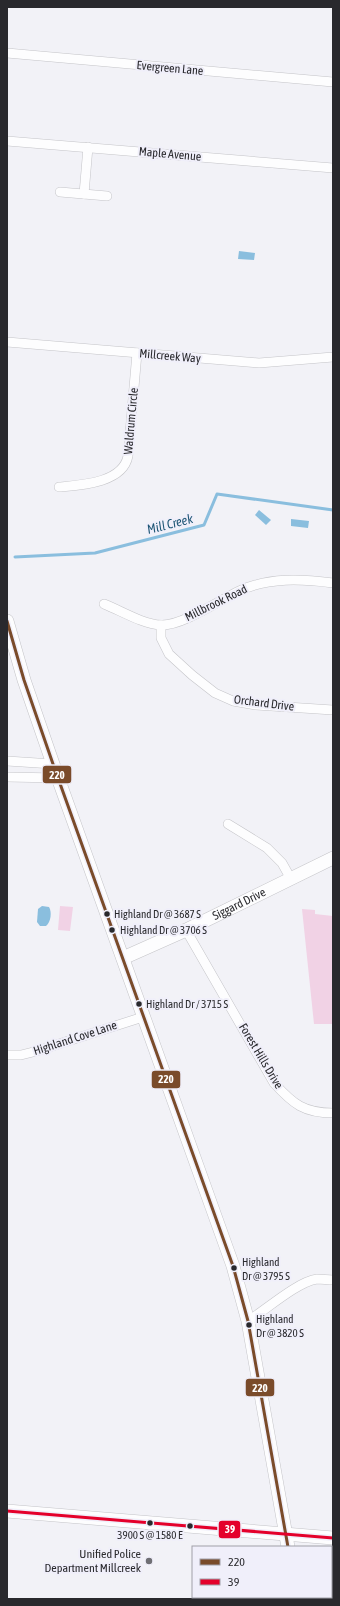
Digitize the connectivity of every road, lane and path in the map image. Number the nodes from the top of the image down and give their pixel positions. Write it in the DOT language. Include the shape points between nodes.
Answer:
graph roads {
  1 [pos="7,54"];
  2 [pos="333,82"];
  3 [pos="7,141"];
  4 [pos="88,148"];
  5 [pos="333,168"];
  6 [pos="60,192"];
  7 [pos="84,194"];
  8 [pos="107,196"];
  9 [pos="7,342"];
  10 [pos="137,353"];
  11 [pos="333,357"];
  12 [pos="60,487"];
  13 [pos="333,583"];
  14 [pos="104,604"];
  15 [pos="7,621"];
  16 [pos="160,625"];
  17 [pos="333,710"];
  18 [pos="7,761"];
  19 [pos="53,764"];
  20 [pos="7,776"];
  21 [pos="58,778"];
  22 [pos="228,824"];
  23 [pos="333,858"];
  24 [pos="290,879"];
  25 [pos="186,930"];
  26 [pos="123,958"];
  27 [pos="143,1016"];
  28 [pos="7,1055"];
  29 [pos="333,1113"];
  30 [pos="333,1280"];
  31 [pos="248,1321"];
  32 [pos="7,1511"];
  33 [pos="333,1538"];
  34 [pos="287,1541"];
  1 -- 2 [label="street, Evergreen Lane"];
  3 -- 4 [label="street, Maple Avenue"];
  4 -- 5 [label="street, Maple Avenue"];
  4 -- 7 [label="street"];
  6 -- 7 [label="street"];
  7 -- 8 [label="street"];
  9 -- 10 [label="street, Millcreek Way"];
  10 -- 11 [label="street, Millcreek Way" via="259,363"];
  10 -- 12 [label="street, Waldrum Circle" via="128,456 125,464 118,473 110,477 83,485"];
  13 -- 16 [label="street, Millbrook Road" via="295,579 250,586 202,611 173,623"];
  14 -- 16 [label="street"];
  15 -- 19 [label="main road"];
  16 -- 17 [label="street, Orchard Drive" via="161,638 169,654 215,693 233,701 256,705"];
  18 -- 19 [label="street"];
  19 -- 21 [label="main road"];
  20 -- 21 [label="street"];
  21 -- 26 [label="main road"];
  22 -- 24 [label="street" via="267,848 282,863"];
  23 -- 24 [label="main road, Siggard Drive"];
  24 -- 25 [label="main road, Siggard Drive"];
  25 -- 26 [label="main road, Siggard Drive"];
  25 -- 29 [label="street, Forest Hills Drive" via="274,1083 290,1101 303,1108"];
  26 -- 27 [label="main road"];
  27 -- 28 [label="street, Highland Cove Lane" via="37,1051"];
  27 -- 31 [label="main road" via="233,1266"];
  30 -- 31 [label="street" via="318,1279 305,1283"];
  31 -- 34 [label="main road"];
  32 -- 34 [label="main road"];
  33 -- 34 [label="main road"];
}
